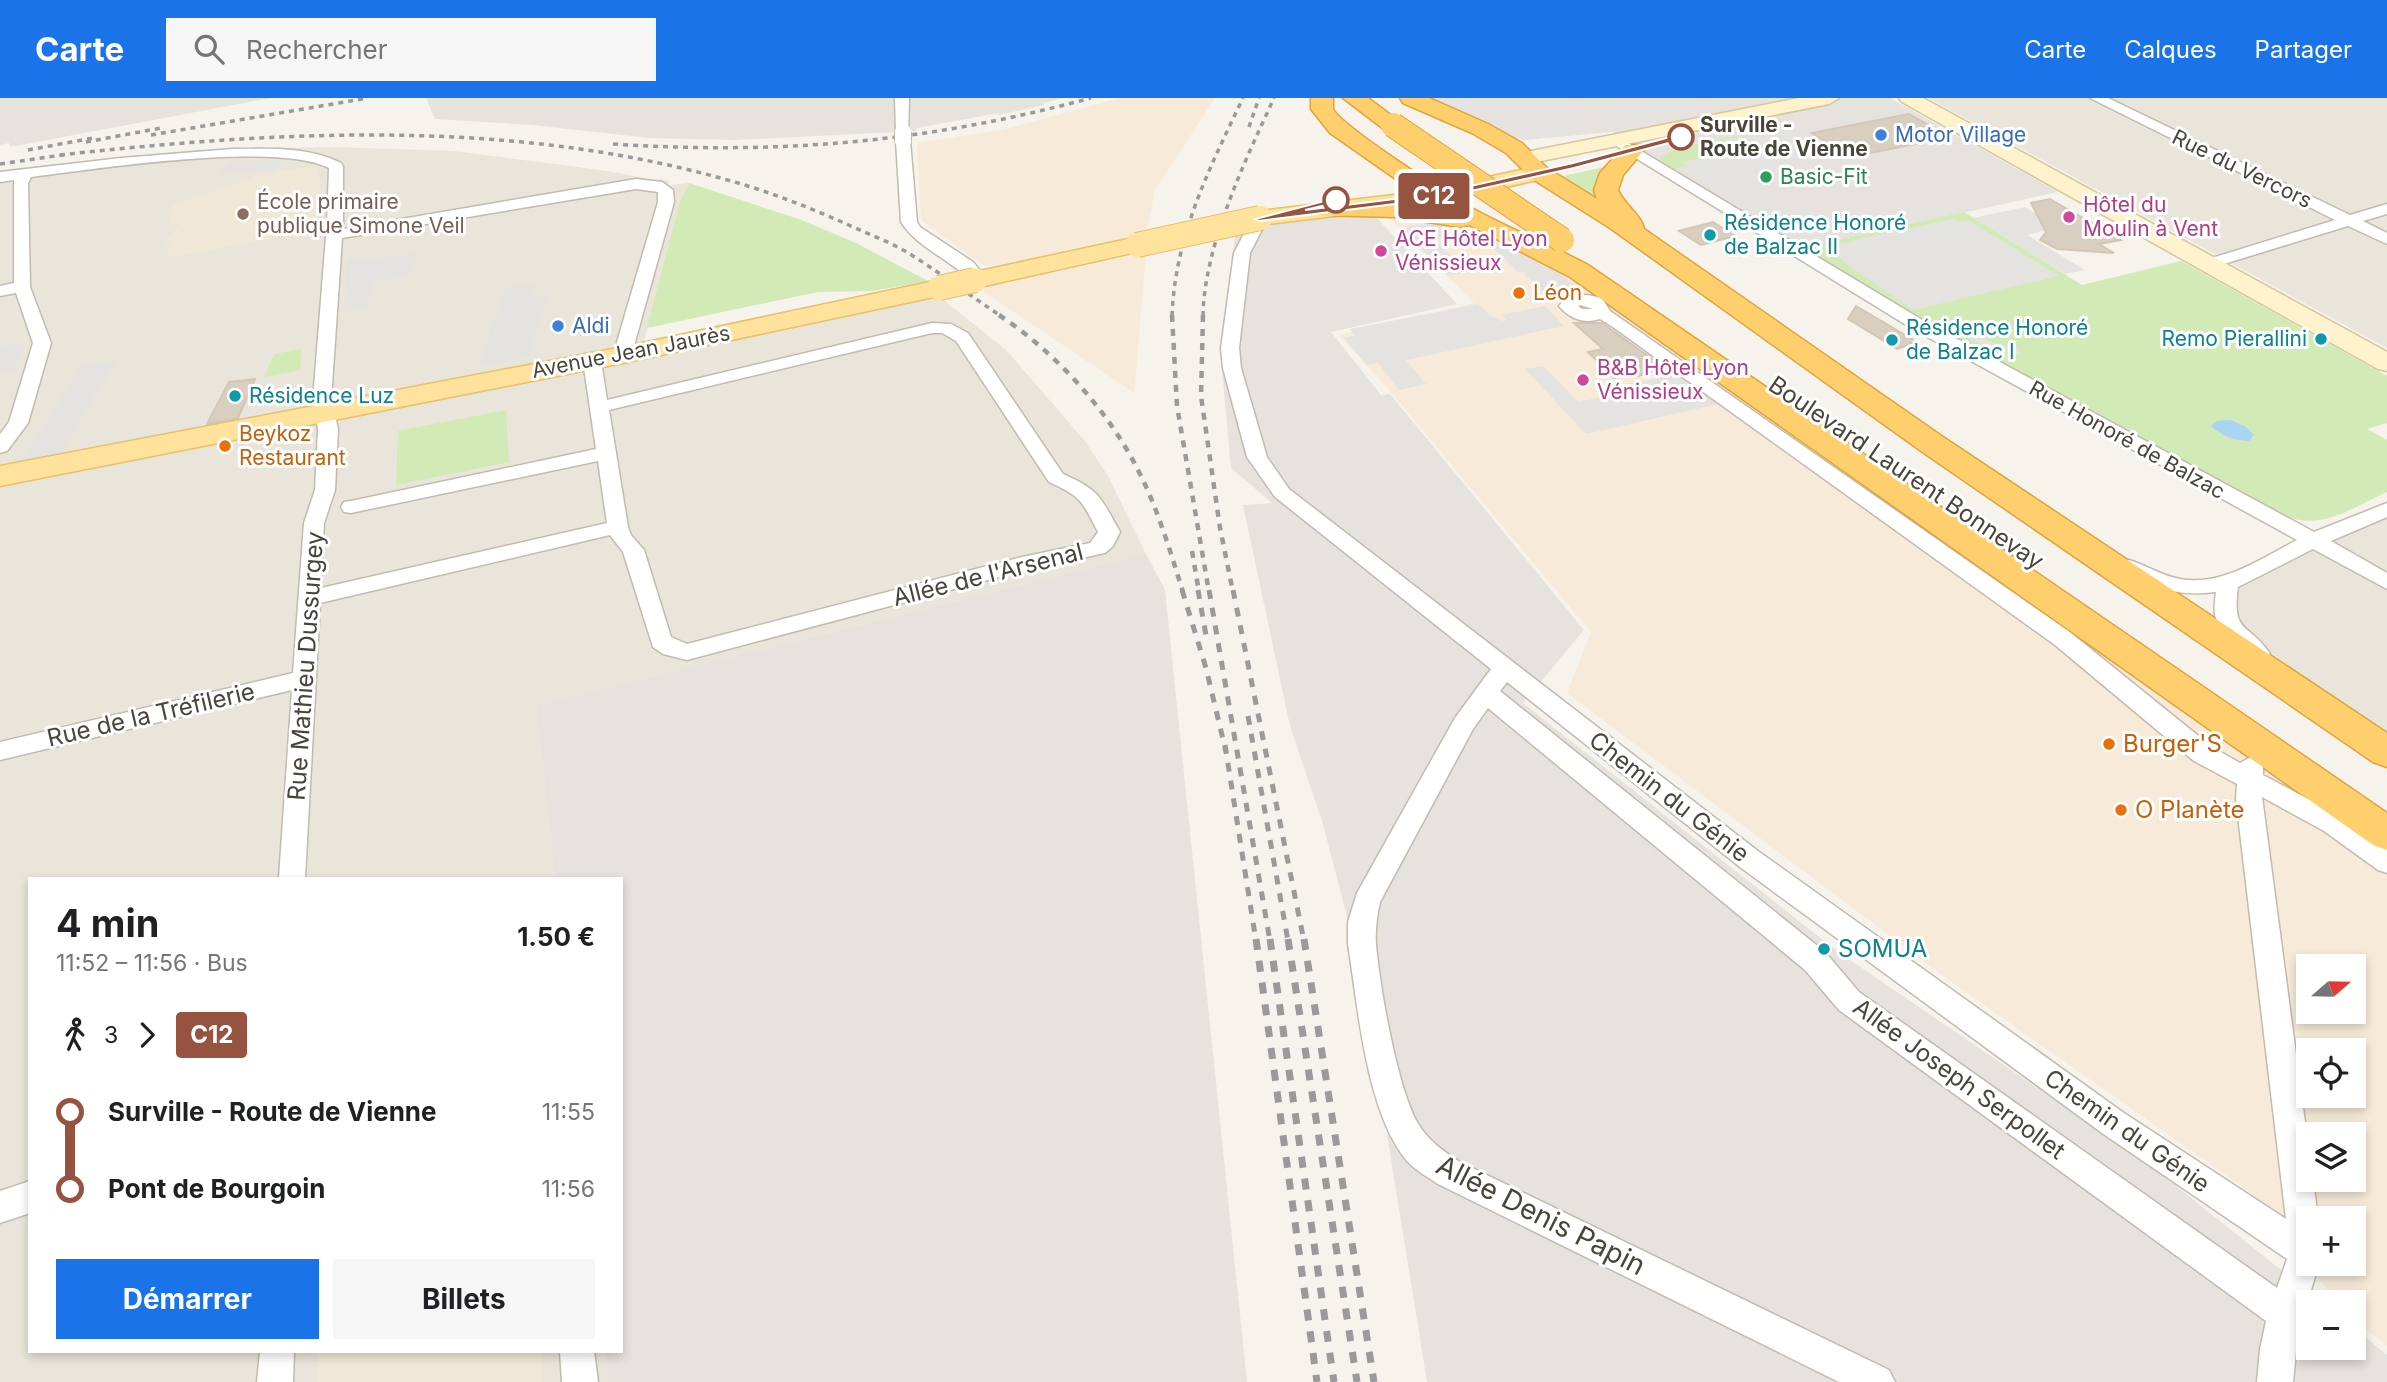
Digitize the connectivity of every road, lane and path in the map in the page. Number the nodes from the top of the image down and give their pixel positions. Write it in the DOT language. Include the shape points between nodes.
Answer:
graph roads {
  1 [pos="902,98"];
  2 [pos="1322,98"];
  3 [pos="1354,98"];
  4 [pos="1383,98"];
  5 [pos="1829,98"];
  6 [pos="1909,98"];
  7 [pos="2097,98"];
  8 [pos="1407,114"];
  9 [pos="1478,129"];
  10 [pos="1358,142"];
  11 [pos="1625,146"];
  12 [pos="1532,166"];
  13 [pos="25,174"];
  14 [pos="0,177"];
  15 [pos="1425,189"];
  16 [pos="2387,209"];
  17 [pos="1325,210"];
  18 [pos="1259,219"];
  19 [pos="2350,221"];
  20 [pos="1619,223"];
  21 [pos="333,235"];
  22 [pos="2387,239"];
  23 [pos="1522,240"];
  24 [pos="1567,243"];
  25 [pos="1659,252"];
  26 [pos="2207,264"];
  27 [pos="977,279"];
  28 [pos="22,287"];
  29 [pos="0,291"];
  30 [pos="628,354"];
  31 [pos="592,361"];
  32 [pos="2387,363"];
  33 [pos="600,407"];
  34 [pos="325,412"];
  35 [pos="0,447"];
  36 [pos="607,453"];
  37 [pos="0,476"];
  38 [pos="1988,481"];
  39 [pos="351,507"];
  40 [pos="2387,509"];
  41 [pos="618,527"];
  42 [pos="2313,541"];
  43 [pos="2387,582"];
  44 [pos="2228,583"];
  45 [pos="309,598"];
  46 [pos="1504,668"];
  47 [pos="303,679"];
  48 [pos="1486,692"];
  49 [pos="2260,746"];
  50 [pos="0,751"];
  51 [pos="2387,752"];
  52 [pos="2387,769"];
  53 [pos="2249,777"];
  54 [pos="2387,803"];
  55 [pos="2387,834"];
  56 [pos="2387,862"];
  57 [pos="292,877"];
  58 [pos="28,1198"];
  59 [pos="2300,1206"];
  60 [pos="0,1207"];
  61 [pos="2296,1245"];
  62 [pos="2298,1276"];
  63 [pos="2285,1314"];
  64 [pos="277,1353"];
  65 [pos="577,1353"];
  66 [pos="275,1382"];
  67 [pos="580,1382"];
  68 [pos="1877,1382"];
  69 [pos="2274,1382"];
  1 -- 27 [label="street" via="909,222 967,266"];
  2 -- 10 [label="highway" via="1327,116"];
  3 -- 8 [label="highway, Boulevard Laurent Bonnevay"];
  4 -- 8 [label="highway, Boulevard Laurent Bonnevay"];
  5 -- 11 [label="street"];
  6 -- 26 [label="street"];
  7 -- 19 [label="street, Rue du Vercors"];
  8 -- 9 [label="highway"];
  8 -- 24 [label="highway, Boulevard Laurent Bonnevay, bridge"];
  9 -- 10 [label="highway" via="1475,144 1420,156 1397,155"];
  9 -- 12 [label="highway" via="1506,143"];
  10 -- 15 [label="highway"];
  11 -- 12 [label="street"];
  11 -- 25 [label="highway" via="1607,180 1607,197"];
  11 -- 42 [label="street, Rue Honoré de Balzac" via="1940,338"];
  12 -- 15 [label="main road"];
  12 -- 20 [label="highway"];
  13 -- 14 [label="street"];
  13 -- 21 [label="street, Rue Mathieu Dussurgey" via="174,158 286,152 317,155 336,166"];
  13 -- 28 [label="street" via="20,183"];
  15 -- 17 [label="main road"];
  15 -- 18 [label="main road"];
  15 -- 23 [label="highway" via="1461,212"];
  16 -- 19 [label="street"];
  17 -- 18 [label="main road"];
  17 -- 23 [label="highway" via="1426,213"];
  18 -- 27 [label="main road, Avenue Jean Jaurès, bridge"];
  18 -- 46 [label="street, Chemin du Génie" via="1242,253 1230,348 1258,457 1282,493"];
  19 -- 22 [label="street, Rue du Vercors"];
  19 -- 26 [label="street"];
  20 -- 23 [label="highway" via="1577,206 1541,205 1516,214 1513,223"];
  20 -- 25 [label="highway"];
  21 -- 30 [label="street" via="636,184 662,187 666,202 626,342"];
  21 -- 34 [label="street, Rue Mathieu Dussurgey" via="322,400"];
  23 -- 24 [label="highway"];
  24 -- 49 [label="highway"];
  24 -- 52 [label="highway, Boulevard Laurent Bonnevay"];
  24 -- 53 [label="street" via="1595,306 2063,639 2203,754"];
  24 -- 54 [label="highway, Boulevard Laurent Bonnevay"];
  25 -- 38 [label="highway"];
  26 -- 32 [label="street"];
  27 -- 30 [label="main road, Avenue Jean Jaurès, bridge"];
  28 -- 29 [label="street"];
  28 -- 35 [label="street" via="42,343 18,423"];
  30 -- 31 [label="main road, Avenue Jean Jaurès"];
  31 -- 33 [label="street, Allée de l'Arsenal"];
  31 -- 34 [label="main road, Avenue Jean Jaurès"];
  33 -- 36 [label="street, Allée de l'Arsenal"];
  33 -- 41 [label="street, Allée de l'Arsenal" via="945,328 962,337 1056,478 1090,497 1109,532 1097,548 687,652 671,649 661,640 633,550"];
  34 -- 37 [label="main road, Avenue Jean Jaurès"];
  34 -- 45 [label="street, Rue Mathieu Dussurgey" via="325,490 314,523"];
  36 -- 39 [label="street"];
  36 -- 41 [label="street, Allée de l'Arsenal"];
  38 -- 44 [label="street" via="2109,556 2157,580 2191,588"];
  38 -- 51 [label="highway"];
  40 -- 42 [label="street"];
  41 -- 45 [label="street"];
  42 -- 43 [label="street, Rue Honoré de Balzac"];
  42 -- 44 [label="street"];
  44 -- 51 [label="street" via="2223,609 2246,645"];
  45 -- 47 [label="street, Rue Mathieu Dussurgey"];
  46 -- 48 [label="street, Allée Denis Papin"];
  46 -- 61 [label="street, Chemin du Génie" via="1771,875 2113,1123"];
  47 -- 50 [label="street, Rue de la Tréfilerie"];
  47 -- 57 [label="street, Rue Mathieu Dussurgey"];
  48 -- 63 [label="street, Allée Joseph Serpollet" via="1815,961 1849,1001"];
  48 -- 68 [label="street, Allée Denis Papin" via="1373,889 1362,922 1390,1094 1401,1124 1419,1151 1449,1173"];
  49 -- 53 [label="street"];
  49 -- 55 [label="highway"];
  53 -- 56 [label="street" via="2333,824"];
  53 -- 59 [label="street"];
  58 -- 60 [label="street"];
  62 -- 63 [label="street"];
  63 -- 69 [label="street"];
  64 -- 66 [label="street"];
  65 -- 67 [label="street"];
}
